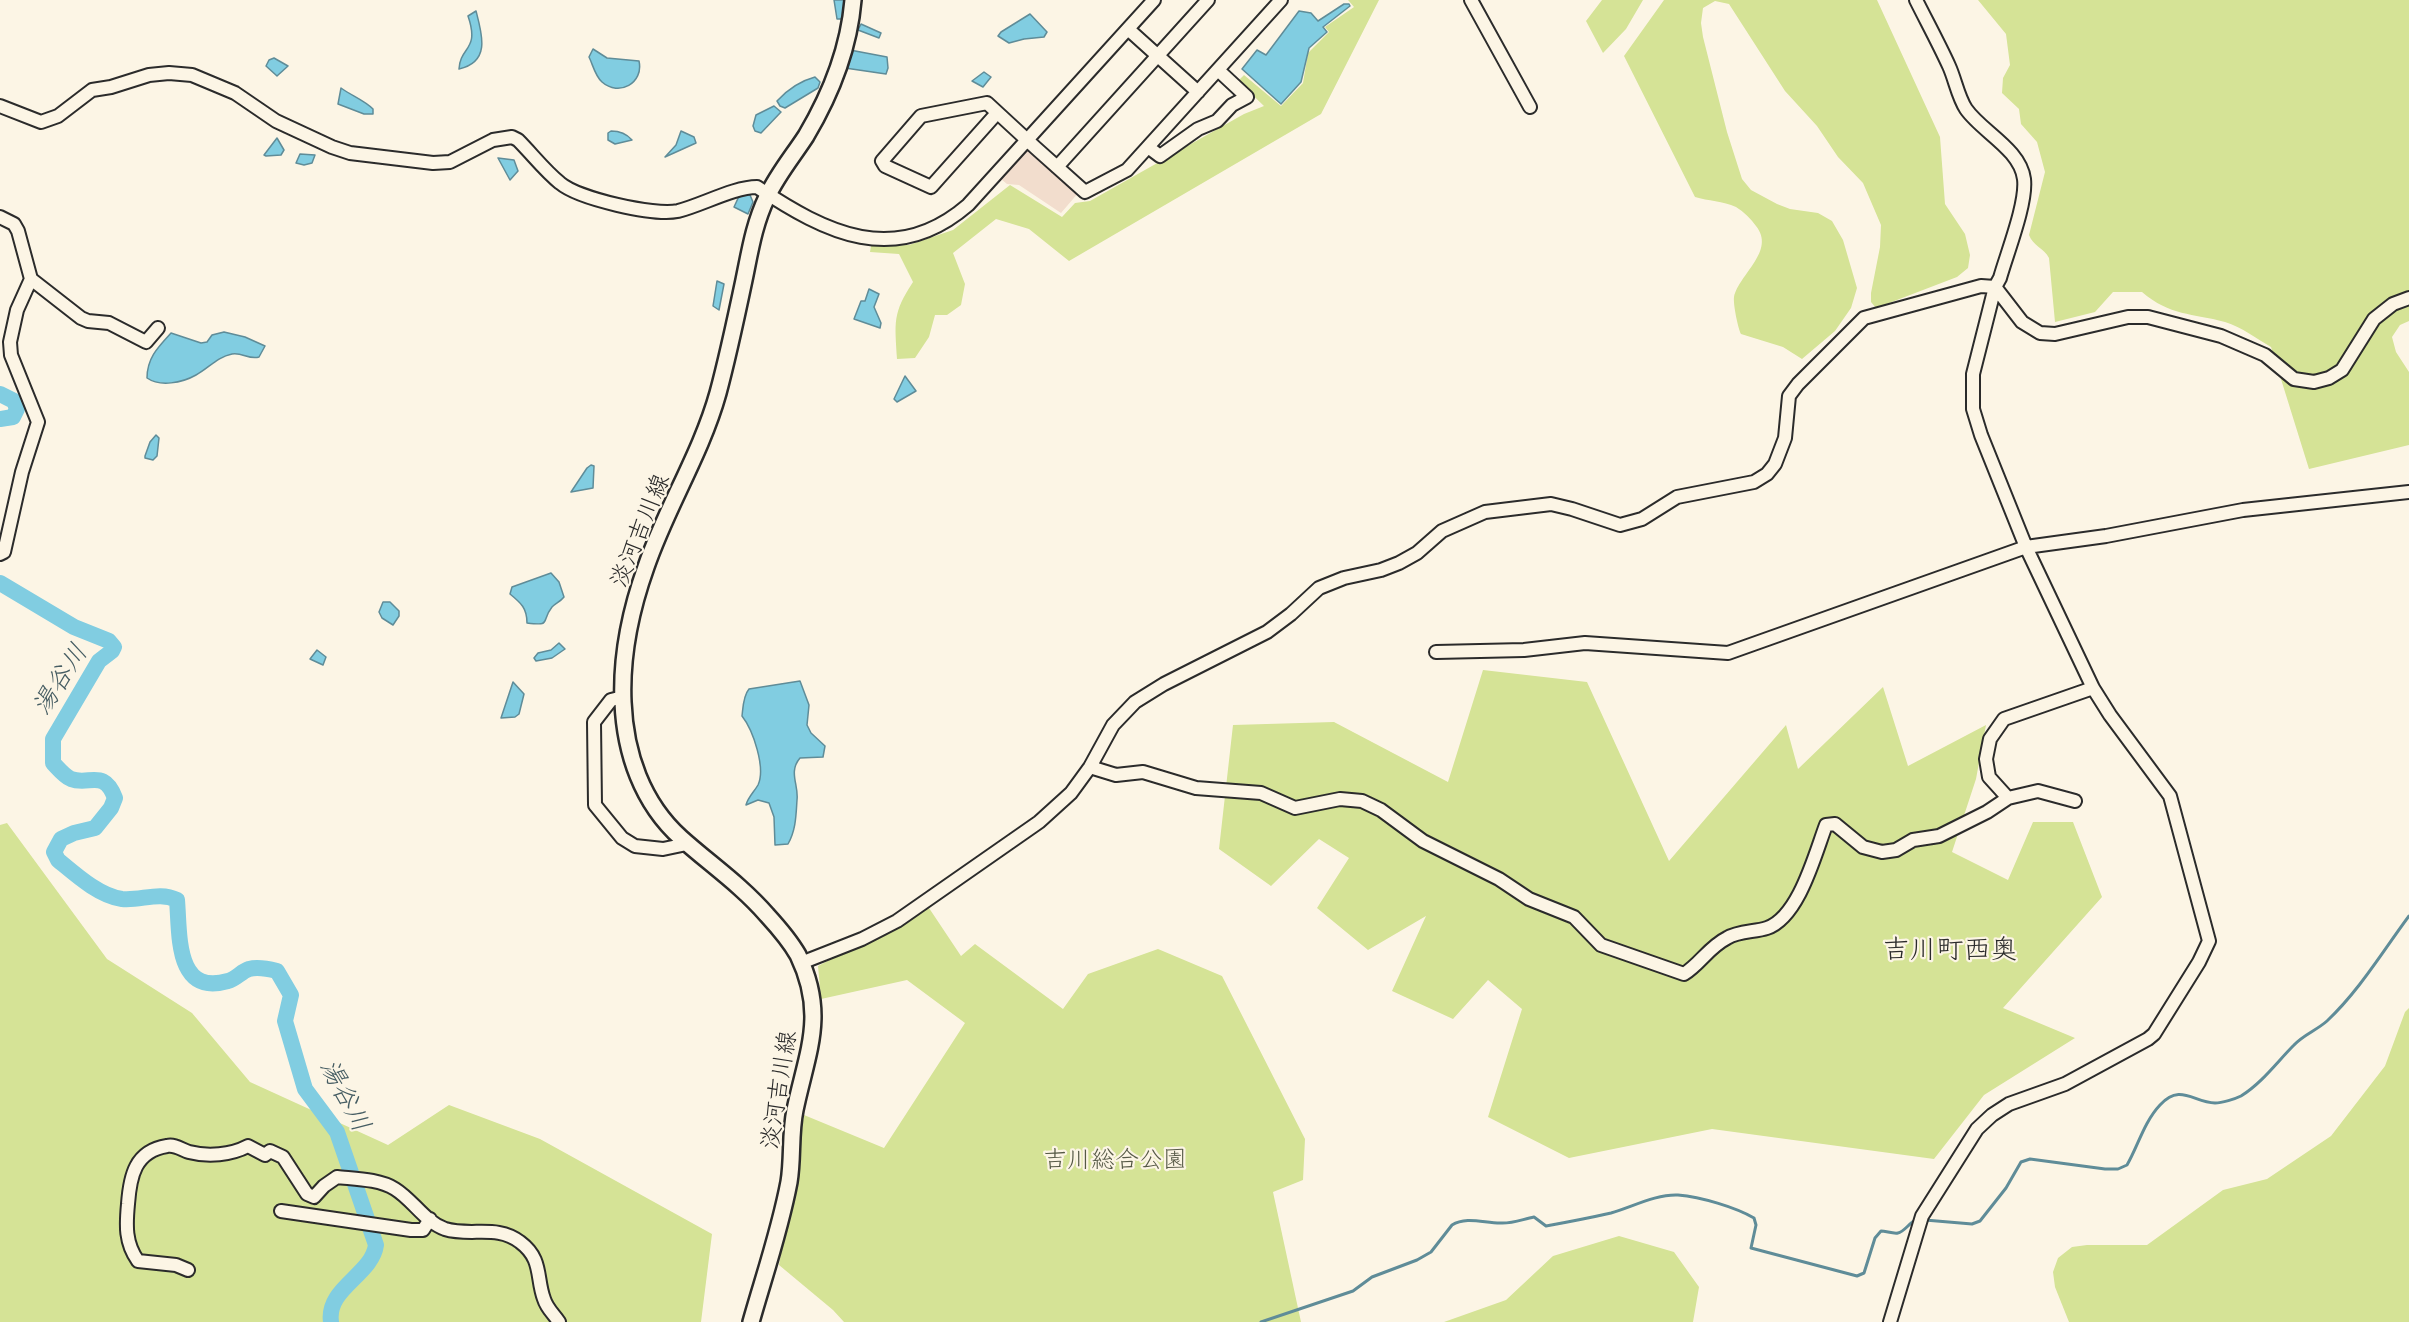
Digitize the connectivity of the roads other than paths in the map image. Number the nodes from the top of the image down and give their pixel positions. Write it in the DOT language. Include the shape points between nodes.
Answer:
graph roads {
  1 [pos="853,0"];
  2 [pos="1154,0"];
  3 [pos="1208,0"];
  4 [pos="1281,0"];
  5 [pos="1471,0"];
  6 [pos="1916,0"];
  7 [pos="1128,29"];
  8 [pos="1157,56"];
  9 [pos="1218,70"];
  10 [pos="1197,92"];
  11 [pos="0,106"];
  12 [pos="1530,107"];
  13 [pos="997,113"];
  14 [pos="1028,140"];
  15 [pos="1148,147"];
  16 [pos="1056,167"];
  17 [pos="768,194"];
  18 [pos="0,217"];
  19 [pos="31,279"];
  20 [pos="1995,287"];
  21 [pos="2409,298"];
  22 [pos="158,328"];
  23 [pos="2409,492"];
  24 [pos="2026,547"];
  25 [pos="0,554"];
  26 [pos="1436,651"];
  27 [pos="2093,688"];
  28 [pos="623,697"];
  29 [pos="1090,767"];
  30 [pos="2008,798"];
  31 [pos="2075,801"];
  32 [pos="685,842"];
  33 [pos="801,963"];
  34 [pos="281,1211"];
  35 [pos="430,1219"];
  36 [pos="188,1270"];
  37 [pos="559,1322"];
  38 [pos="751,1322"];
  39 [pos="1890,1322"];
  1 -- 17 [label="main road, 淡河吉川線" via="848,35 830,88 806,135"];
  2 -- 7 [label="street"];
  3 -- 8 [label="street"];
  4 -- 9 [label="street"];
  5 -- 12 [label="street"];
  6 -- 20 [label="street" via="1964,106 2016,161 2024,178 2022,201"];
  7 -- 8 [label="street"];
  7 -- 14 [label="street"];
  8 -- 10 [label="street"];
  8 -- 16 [label="street"];
  9 -- 10 [label="street"];
  9 -- 15 [label="street" via="1247,97 1232,105 1217,122 1198,129 1160,156"];
  10 -- 15 [label="street"];
  11 -- 17 [label="street" via="41,122 58,116 92,90 149,75 192,75 235,93 276,122 350,153 450,162 493,140 512,137 560,183 578,193 658,213 676,211 749,187"];
  13 -- 13 [label="street" via="987,103 921,116 882,161 885,166 931,187"];
  13 -- 14 [label="street"];
  14 -- 16 [label="street"];
  14 -- 17 [label="street" via="954,217 914,235 854,237 828,228"];
  15 -- 16 [label="street" via="1127,170 1085,192"];
  17 -- 28 [label="main road, 淡河吉川線" via="752,237 709,422 646,566 626,647"];
  18 -- 19 [label="street" via="14,224 18,231"];
  19 -- 22 [label="street" via="88,321 109,323 146,342"];
  19 -- 25 [label="street" via="17,309 10,342 11,355 38,422 4,552"];
  20 -- 21 [label="street" via="2022,322 2040,333 2055,334 2128,317 2148,317 2221,336 2265,355 2294,379 2314,382 2342,370 2374,319 2393,304"];
  20 -- 24 [label="street" via="1973,374 1973,409"];
  20 -- 29 [label="street" via="1981,286 1864,318 1798,384 1790,396 1785,438 1775,464 1754,482 1677,497 1642,519 1620,525 1551,504 1485,512 1442,531 1399,563 1319,588 1267,632 1142,697 1113,725"];
  23 -- 24 [label="street" via="2243,510"];
  24 -- 26 [label="street" via="1728,653 1585,643 1524,650"];
  24 -- 27 [label="street"];
  27 -- 30 [label="street" via="2004,719 1990,739 1986,759 1989,777"];
  27 -- 39 [label="street" via="2170,796 2209,941 2148,1039 2065,1084 2009,1104 1977,1129 1922,1216"];
  28 -- 32 [label="main road, 淡河吉川線" via="629,750 637,777 664,821"];
  28 -- 32 [label="street" via="611,700 594,722 595,805 622,838 635,846 663,849"];
  29 -- 30 [label="street" via="1116,775 1143,772 1196,788 1261,794 1295,807 1340,799 1362,801 1424,841 1499,879 1529,899 1574,917 1601,945 1684,974 1728,937 1770,927 1789,910 1800,894 1826,825 1835,824 1863,847 1882,852 1896,850 1913,840 1939,836"];
  29 -- 33 [label="street" via="1048,815 897,921"];
  30 -- 31 [label="street" via="2038,791"];
  32 -- 33 [label="main road, 淡河吉川線" via="757,903"];
  33 -- 38 [label="main road, 淡河吉川線" via="811,1001 812,1043 795,1110 782,1215"];
  34 -- 35 [label="street" via="411,1230 423,1230"];
  35 -- 36 [label="street" via="397,1190 376,1182 337,1177 314,1197 307,1194 283,1157 270,1151 265,1155 248,1146 203,1154 168,1145 147,1153 136,1164 129,1194 129,1247 138,1261"];
  35 -- 37 [label="street" via="442,1228 462,1233 489,1230 521,1242 539,1267 543,1297"];
}
